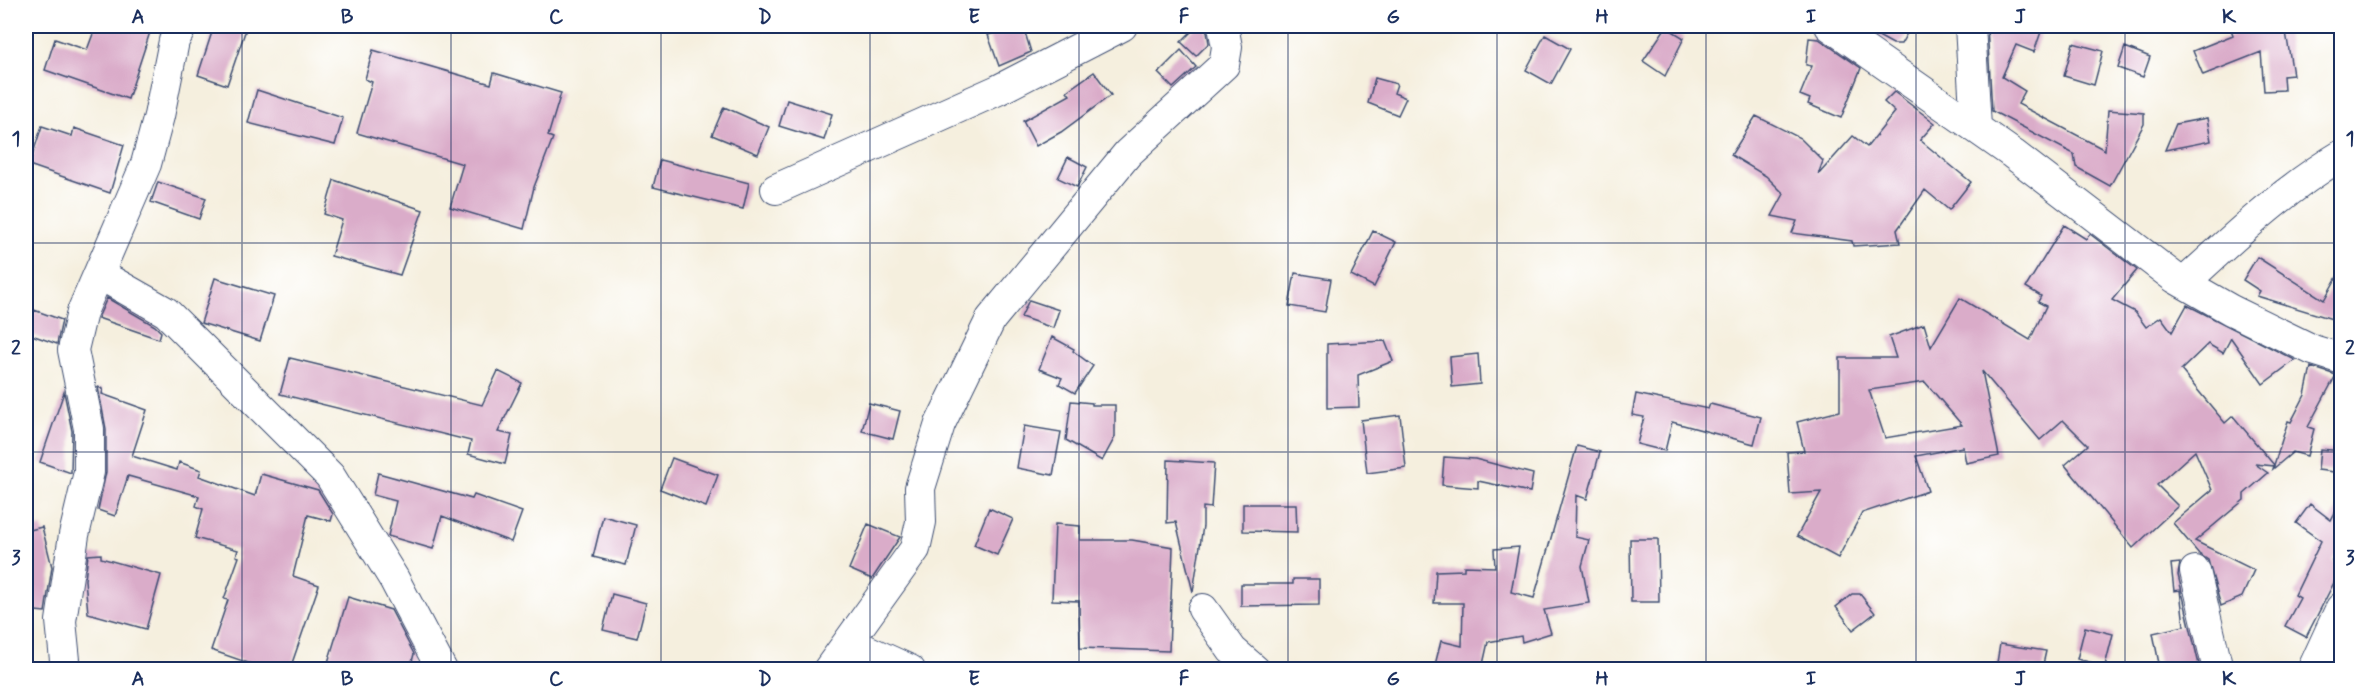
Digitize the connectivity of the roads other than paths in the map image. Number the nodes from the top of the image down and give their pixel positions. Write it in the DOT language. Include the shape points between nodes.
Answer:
graph roads {
  1 [pos="182,26"];
  2 [pos="1122,26"];
  3 [pos="1223,26"];
  4 [pos="1834,26"];
  5 [pos="1970,26"];
  6 [pos="1976,127"];
  7 [pos="2342,155"];
  8 [pos="776,189"];
  9 [pos="99,274"];
  10 [pos="2184,284"];
  11 [pos="2342,359"];
  12 [pos="2195,571"];
  13 [pos="1203,609"];
  14 [pos="2342,609"];
  15 [pos="849,642"];
  16 [pos="66,669"];
  17 [pos="442,669"];
  18 [pos="828,669"];
  19 [pos="910,669"];
  20 [pos="1255,669"];
  21 [pos="2218,669"];
  22 [pos="2314,669"];
  1 -- 9 [label="street" via="174,41 146,164"];
  2 -- 8 [label="street" via="998,90"];
  3 -- 15 [label="street" via="1227,47 1224,65 1128,153 991,319 940,424 920,488 921,522 915,549"];
  4 -- 6 [label="street"];
  5 -- 6 [label="street"];
  6 -- 10 [label="street"];
  7 -- 10 [label="street" via="2254,219"];
  9 -- 16 [label="street" via="82,312 73,350 88,429 89,472 74,535 61,621"];
  9 -- 17 [label="street" via="166,312 330,476 394,579"];
  10 -- 11 [label="street" via="2313,350"];
  12 -- 21 [label="street"];
  13 -- 20 [label="street" via="1232,650"];
  14 -- 22 [label="main road"];
  15 -- 18 [label="street"];
  15 -- 19 [label="street"];
}
